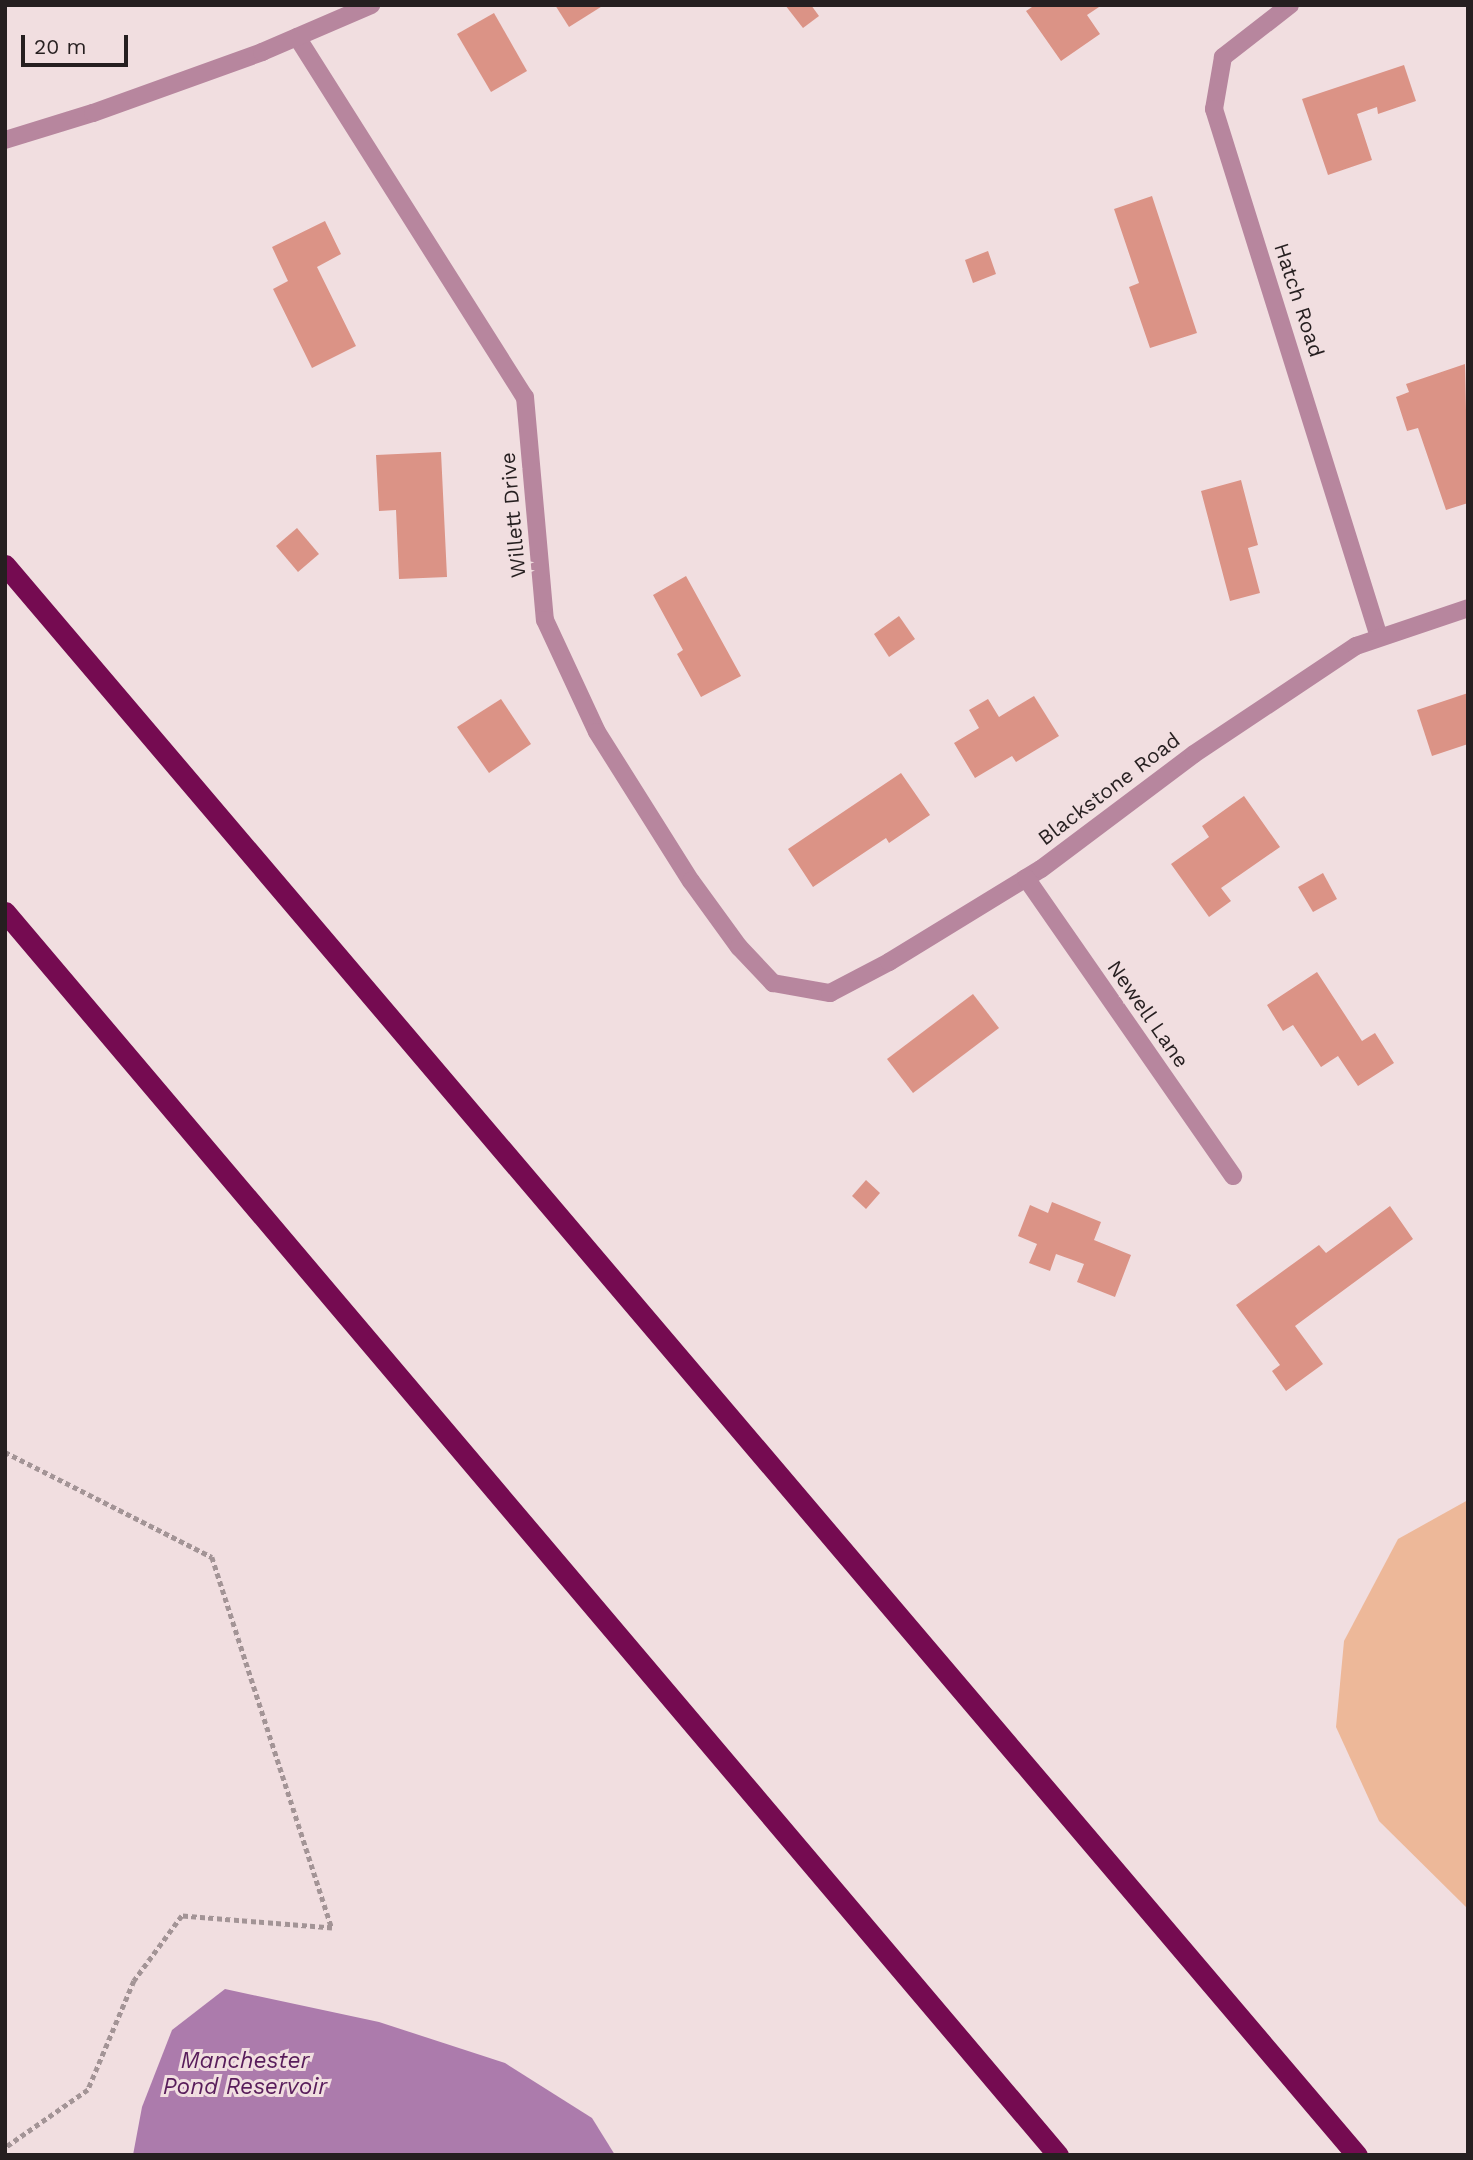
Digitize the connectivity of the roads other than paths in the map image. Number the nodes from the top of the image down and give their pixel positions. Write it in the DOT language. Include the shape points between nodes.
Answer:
graph roads {
  1 [pos="370,5"];
  2 [pos="1290,5"];
  3 [pos="297,37"];
  4 [pos="5,139"];
  5 [pos="5,565"];
  6 [pos="1468,608"];
  7 [pos="1379,637"];
  8 [pos="1026,878"];
  9 [pos="5,912"];
  10 [pos="777,984"];
  11 [pos="1233,1176"];
  12 [pos="1058,2155"];
  13 [pos="1357,2155"];
  1 -- 3 [label="street"];
  2 -- 7 [label="street, Hatch Road" via="1223,57 1214,109"];
  3 -- 4 [label="street" via="93,113"];
  3 -- 10 [label="street, Willett Drive" via="525,397 545,620 597,732 691,881 739,947"];
  5 -- 13 [label="highway"];
  6 -- 7 [label="street, Blackstone Road"];
  7 -- 8 [label="street, Blackstone Road" via="1356,646 1194,754"];
  8 -- 10 [label="street, Blackstone Road" via="830,993"];
  8 -- 11 [label="street, Newell Lane"];
  9 -- 12 [label="highway"];
}
